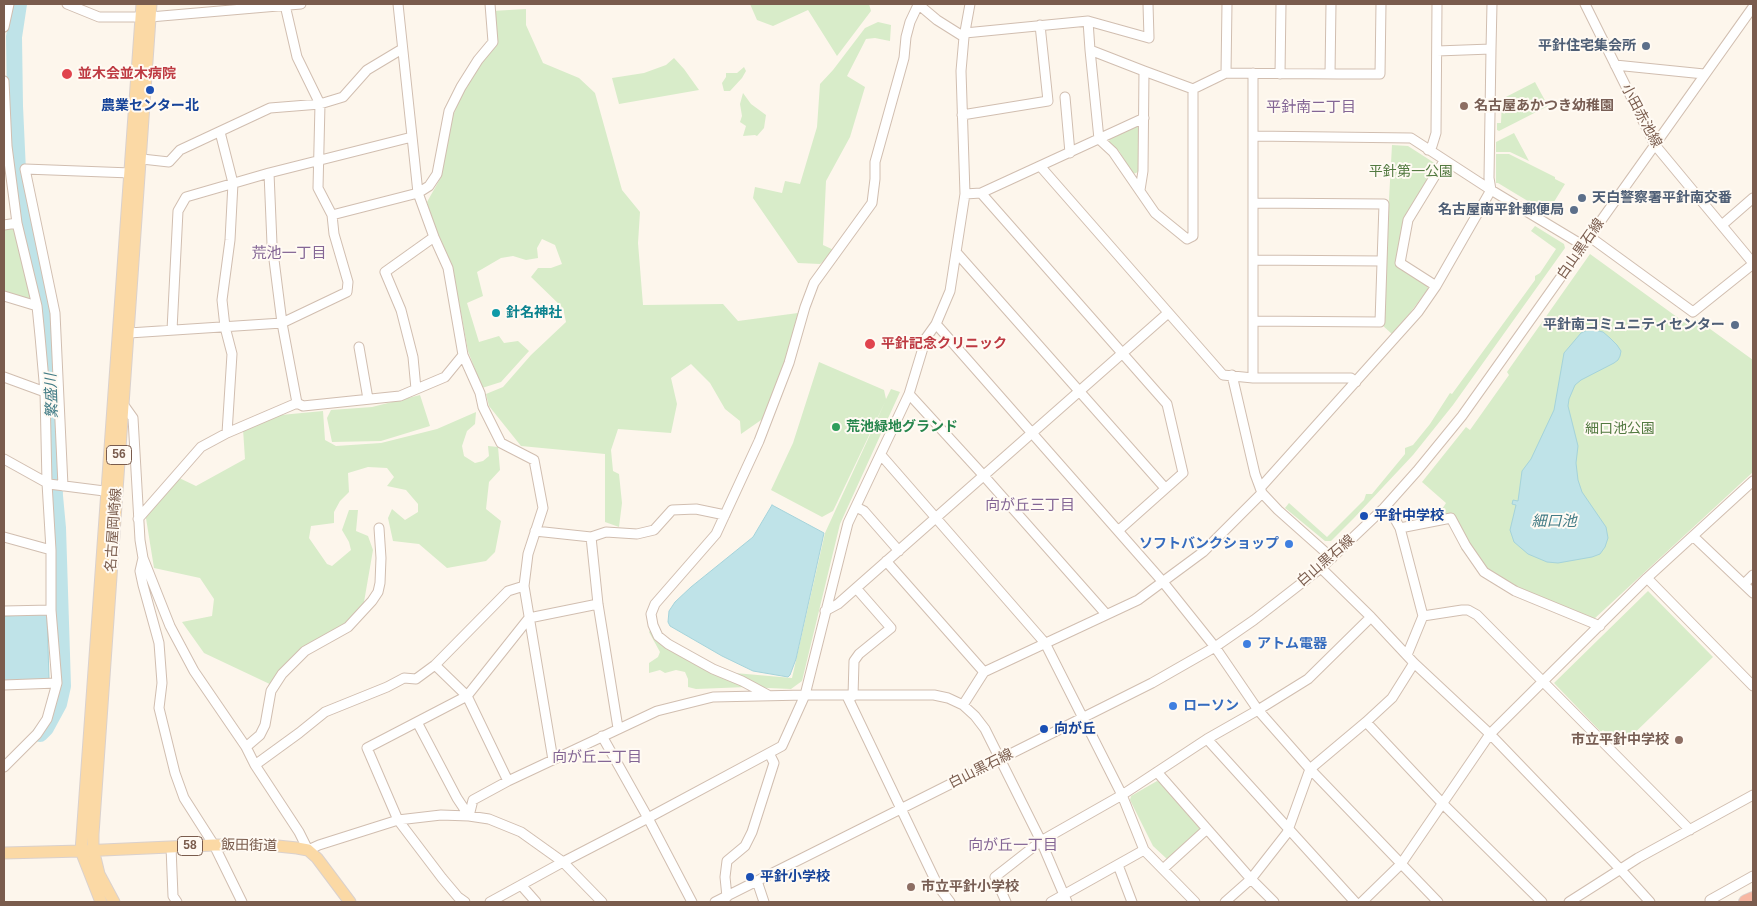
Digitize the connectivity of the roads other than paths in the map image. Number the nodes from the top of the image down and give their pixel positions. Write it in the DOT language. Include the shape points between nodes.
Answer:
graph roads {
  1 [pos="8,4"];
  2 [pos="66,4"];
  3 [pos="142,4"];
  4 [pos="151,4"];
  5 [pos="301,4"];
  6 [pos="398,4"];
  7 [pos="490,4"];
  8 [pos="918,4"];
  9 [pos="970,4"];
  10 [pos="1148,4"];
  11 [pos="1227,4"];
  12 [pos="1281,4"];
  13 [pos="1331,4"];
  14 [pos="1381,4"];
  15 [pos="1437,4"];
  16 [pos="1492,4"];
  17 [pos="1585,4"];
  18 [pos="286,5"];
  19 [pos="1753,7"];
  20 [pos="219,8"];
  21 [pos="145,17"];
  22 [pos="1088,20"];
  23 [pos="1040,25"];
  24 [pos="4,27"];
  25 [pos="964,34"];
  26 [pos="402,49"];
  27 [pos="1491,49"];
  28 [pos="1090,50"];
  29 [pos="1437,51"];
  30 [pos="1615,65"];
  31 [pos="1144,71"];
  32 [pos="1226,73"];
  33 [pos="1253,74"];
  34 [pos="1280,74"];
  35 [pos="1330,74"];
  36 [pos="1704,74"];
  37 [pos="4,81"];
  38 [pos="1193,89"];
  39 [pos="1065,97"];
  40 [pos="4,103"];
  41 [pos="320,104"];
  42 [pos="962,115"];
  43 [pos="1144,118"];
  44 [pos="220,132"];
  45 [pos="1253,136"];
  46 [pos="412,138"];
  47 [pos="1099,139"];
  48 [pos="1654,145"];
  49 [pos="1428,150"];
  50 [pos="1070,153"];
  51 [pos="142,159"];
  52 [pos="1444,161"];
  53 [pos="319,162"];
  54 [pos="1040,166"];
  55 [pos="130,173"];
  56 [pos="269,173"];
  57 [pos="233,183"];
  58 [pos="1140,190"];
  59 [pos="1491,190"];
  60 [pos="418,193"];
  61 [pos="981,193"];
  62 [pos="964,194"];
  63 [pos="1753,198"];
  64 [pos="1254,203"];
  65 [pos="332,215"];
  66 [pos="17,223"];
  67 [pos="4,225"];
  68 [pos="1722,225"];
  69 [pos="434,237"];
  70 [pos="1590,237"];
  71 [pos="1584,246"];
  72 [pos="956,252"];
  73 [pos="1254,260"];
  74 [pos="1382,261"];
  75 [pos="1753,263"];
  76 [pos="1436,286"];
  77 [pos="4,296"];
  78 [pos="37,306"];
  79 [pos="1168,313"];
  80 [pos="1253,321"];
  81 [pos="282,323"];
  82 [pos="936,324"];
  83 [pos="225,327"];
  84 [pos="172,330"];
  85 [pos="129,333"];
  86 [pos="359,347"];
  87 [pos="463,354"];
  88 [pos="1122,354"];
  89 [pos="1232,375"];
  90 [pos="4,377"];
  91 [pos="1253,378"];
  92 [pos="1356,382"];
  93 [pos="416,389"];
  94 [pos="1080,391"];
  95 [pos="45,392"];
  96 [pos="909,394"];
  97 [pos="368,398"];
  98 [pos="297,403"];
  99 [pos="123,404"];
  100 [pos="227,433"];
  101 [pos="1033,433"];
  102 [pos="881,455"];
  103 [pos="4,459"];
  104 [pos="984,476"];
  105 [pos="1753,481"];
  106 [pos="48,484"];
  107 [pos="63,486"];
  108 [pos="1165,488"];
  109 [pos="1261,490"];
  110 [pos="112,492"];
  111 [pos="856,507"];
  112 [pos="1384,508"];
  113 [pos="725,515"];
  114 [pos="936,518"];
  115 [pos="138,519"];
  116 [pos="379,528"];
  117 [pos="1400,528"];
  118 [pos="535,530"];
  119 [pos="1118,530"];
  120 [pos="4,537"];
  121 [pos="590,537"];
  122 [pos="1694,537"];
  123 [pos="51,550"];
  124 [pos="899,551"];
  125 [pos="143,558"];
  126 [pos="1332,558"];
  127 [pos="886,561"];
  128 [pos="1322,568"];
  129 [pos="1753,575"];
  130 [pos="1647,578"];
  131 [pos="1163,582"];
  132 [pos="1744,584"];
  133 [pos="524,586"];
  134 [pos="856,588"];
  135 [pos="1753,593"];
  136 [pos="598,604"];
  137 [pos="51,610"];
  138 [pos="4,611"];
  139 [pos="825,611"];
  140 [pos="1106,614"];
  141 [pos="1423,616"];
  142 [pos="1371,617"];
  143 [pos="529,618"];
  144 [pos="1600,626"];
  145 [pos="1045,643"];
  146 [pos="1215,647"];
  147 [pos="1406,655"];
  148 [pos="1414,664"];
  149 [pos="435,665"];
  150 [pos="984,672"];
  151 [pos="1542,681"];
  152 [pos="57,683"];
  153 [pos="4,685"];
  154 [pos="1753,686"];
  155 [pos="804,695"];
  156 [pos="467,696"];
  157 [pos="768,696"];
  158 [pos="850,696"];
  159 [pos="963,705"];
  160 [pos="1258,710"];
  161 [pos="1083,718"];
  162 [pos="417,722"];
  163 [pos="1366,722"];
  164 [pos="618,728"];
  165 [pos="1490,734"];
  166 [pos="602,736"];
  167 [pos="1207,739"];
  168 [pos="246,747"];
  169 [pos="769,753"];
  170 [pos="553,760"];
  171 [pos="1000,760"];
  172 [pos="255,765"];
  173 [pos="4,767"];
  174 [pos="1310,769"];
  175 [pos="1157,772"];
  176 [pos="508,781"];
  177 [pos="1122,795"];
  178 [pos="1753,795"];
  179 [pos="1443,804"];
  180 [pos="902,809"];
  181 [pos="469,816"];
  182 [pos="648,818"];
  183 [pos="398,820"];
  184 [pos="1207,829"];
  185 [pos="1288,829"];
  186 [pos="1690,830"];
  187 [pos="1040,841"];
  188 [pos="214,845"];
  189 [pos="170,847"];
  190 [pos="93,849"];
  191 [pos="308,850"];
  192 [pos="1144,850"];
  193 [pos="81,851"];
  194 [pos="4,852"];
  195 [pos="563,862"];
  196 [pos="1401,864"];
  197 [pos="1118,865"];
  198 [pos="1163,869"];
  199 [pos="1621,870"];
  200 [pos="1753,876"];
  201 [pos="1251,879"];
  202 [pos="757,881"];
  203 [pos="520,885"];
  204 [pos="727,897"];
  205 [pos="1066,899"];
  206 [pos="1753,899"];
  207 [pos="1710,900"];
  208 [pos="101,902"];
  209 [pos="114,902"];
  210 [pos="177,902"];
  211 [pos="242,902"];
  212 [pos="350,902"];
  213 [pos="465,902"];
  214 [pos="490,902"];
  215 [pos="536,902"];
  216 [pos="602,902"];
  217 [pos="692,902"];
  218 [pos="715,902"];
  219 [pos="764,902"];
  220 [pos="950,902"];
  221 [pos="1006,902"];
  222 [pos="1051,902"];
  223 [pos="1132,902"];
  224 [pos="1195,902"];
  225 [pos="1225,902"];
  226 [pos="1274,902"];
  227 [pos="1355,902"];
  228 [pos="1362,902"];
  229 [pos="1438,902"];
  230 [pos="1542,902"];
  231 [pos="1569,902"];
  232 [pos="1650,902"];
  233 [pos="1746,902"];
  1 -- 24 [label="street"];
  2 -- 21 [label="street" via="100,17"];
  3 -- 21 [label="main road, 名古屋岡崎線 / 56"];
  4 -- 21 [label="main road, 名古屋岡崎線 / 56"];
  5 -- 18 [label="street"];
  6 -- 26 [label="street"];
  7 -- 60 [label="street" via="493,42 478,60 449,111 437,174 429,186"];
  8 -- 25 [label="street"];
  8 -- 113 [label="street" via="910,22 904,58 875,162 872,203 814,283 804,307 790,363"];
  9 -- 25 [label="street"];
  10 -- 22 [label="street" via="1149,38"];
  11 -- 32 [label="street"];
  12 -- 34 [label="street"];
  13 -- 35 [label="street"];
  14 -- 35 [label="street" via="1380,74"];
  15 -- 29 [label="street"];
  16 -- 27 [label="street"];
  17 -- 30 [label="street, 小田赤池線"];
  18 -- 20 [label="street"];
  18 -- 41 [label="street" via="297,57"];
  19 -- 36 [label="street, 白山黒石線"];
  20 -- 21 [label="street"];
  21 -- 51 [label="main road, 名古屋岡崎線 / 56"];
  21 -- 55 [label="main road, 名古屋岡崎線 / 56"];
  22 -- 23 [label="street"];
  22 -- 28 [label="street"];
  23 -- 25 [label="street"];
  23 -- 42 [label="street" via="1048,100"];
  25 -- 42 [label="street"];
  26 -- 41 [label="street" via="367,70 344,97"];
  26 -- 46 [label="street"];
  27 -- 29 [label="street"];
  27 -- 59 [label="street"];
  28 -- 31 [label="street"];
  28 -- 47 [label="street"];
  29 -- 49 [label="street" via="1436,133"];
  30 -- 36 [label="street"];
  30 -- 48 [label="street, 小田赤池線"];
  31 -- 38 [label="street"];
  31 -- 43 [label="street"];
  32 -- 33 [label="street"];
  32 -- 38 [label="street"];
  33 -- 34 [label="street"];
  33 -- 45 [label="street"];
  34 -- 35 [label="street"];
  36 -- 48 [label="street, 白山黒石線"];
  37 -- 40 [label="street"];
  38 -- 58 [label="street" via="1193,236 1187,240 1155,213"];
  39 -- 50 [label="street"];
  40 -- 66 [label="street"];
  41 -- 44 [label="street" via="270,108"];
  41 -- 53 [label="street"];
  42 -- 62 [label="street"];
  43 -- 47 [label="street"];
  43 -- 58 [label="street"];
  44 -- 51 [label="street" via="180,150 169,162"];
  44 -- 57 [label="street"];
  45 -- 49 [label="street" via="1411,138"];
  45 -- 64 [label="street"];
  46 -- 53 [label="street"];
  46 -- 60 [label="street"];
  47 -- 50 [label="street"];
  47 -- 58 [label="street" via="1113,152"];
  48 -- 68 [label="street, 小田赤池線"];
  48 -- 70 [label="street, 白山黒石線"];
  49 -- 52 [label="street"];
  50 -- 54 [label="street"];
  51 -- 85 [label="main road, 名古屋岡崎線 / 56"];
  52 -- 59 [label="street"];
  52 -- 76 [label="street" via="1408,220 1400,263"];
  53 -- 56 [label="street"];
  53 -- 65 [label="street" via="318,188"];
  54 -- 61 [label="street"];
  54 -- 79 [label="street"];
  55 -- 107 [label="street" via="25,169 55,314"];
  55 -- 110 [label="main road, 名古屋岡崎線 / 56"];
  56 -- 57 [label="street"];
  56 -- 81 [label="street" via="272,244"];
  57 -- 83 [label="street" via="222,300"];
  57 -- 84 [label="street" via="186,197 178,211"];
  59 -- 71 [label="street"];
  59 -- 76 [label="street"];
  60 -- 65 [label="street"];
  60 -- 69 [label="street"];
  61 -- 62 [label="street"];
  61 -- 88 [label="street"];
  62 -- 72 [label="street"];
  63 -- 68 [label="street"];
  64 -- 73 [label="street"];
  64 -- 74 [label="street" via="1384,204"];
  65 -- 81 [label="street" via="348,282 347,292"];
  66 -- 67 [label="street"];
  66 -- 78 [label="street"];
  68 -- 75 [label="street, 小田赤池線"];
  69 -- 87 [label="street" via="448,268"];
  69 -- 93 [label="street" via="385,272 401,310 413,357"];
  70 -- 71 [label="street, 白山黒石線"];
  70 -- 75 [label="street" via="1693,312"];
  71 -- 112 [label="street, 白山黒石線" via="1462,416"];
  72 -- 82 [label="street" via="950,291"];
  72 -- 94 [label="street"];
  73 -- 74 [label="street"];
  73 -- 80 [label="street"];
  74 -- 80 [label="street" via="1380,322"];
  76 -- 92 [label="street" via="1418,312"];
  77 -- 78 [label="street"];
  78 -- 95 [label="street"];
  79 -- 88 [label="street"];
  79 -- 89 [label="street" via="1223,375"];
  80 -- 91 [label="street"];
  81 -- 83 [label="street"];
  81 -- 98 [label="street"];
  82 -- 96 [label="street" via="926,338"];
  82 -- 101 [label="street"];
  83 -- 84 [label="street"];
  83 -- 100 [label="street" via="232,354"];
  84 -- 85 [label="street"];
  85 -- 99 [label="main road, 名古屋岡崎線 / 56"];
  86 -- 97 [label="street"];
  87 -- 93 [label="street" via="445,377"];
  87 -- 118 [label="street" via="483,407 502,442 534,460 543,508"];
  88 -- 94 [label="street"];
  88 -- 108 [label="street" via="1167,404 1183,473"];
  89 -- 91 [label="street"];
  89 -- 109 [label="street"];
  90 -- 95 [label="street"];
  91 -- 92 [label="street" via="1351,378"];
  92 -- 109 [label="street"];
  93 -- 97 [label="street" via="400,396"];
  94 -- 101 [label="street"];
  94 -- 108 [label="street"];
  95 -- 106 [label="street"];
  96 -- 102 [label="street"];
  96 -- 104 [label="street"];
  97 -- 98 [label="street" via="303,406"];
  98 -- 100 [label="street"];
  99 -- 110 [label="main road, 名古屋岡崎線 / 56"];
  99 -- 115 [label="street" via="133,418"];
  100 -- 115 [label="street" via="201,447"];
  101 -- 104 [label="street"];
  101 -- 119 [label="street"];
  102 -- 111 [label="street"];
  102 -- 114 [label="street"];
  103 -- 106 [label="street"];
  104 -- 114 [label="street"];
  104 -- 140 [label="street"];
  105 -- 122 [label="street"];
  106 -- 107 [label="street"];
  106 -- 123 [label="street"];
  107 -- 110 [label="street"];
  108 -- 119 [label="street"];
  109 -- 126 [label="street" via="1278,510"];
  109 -- 131 [label="street" via="1203,552"];
  110 -- 190 [label="main road, 名古屋岡崎線 / 56"];
  110 -- 193 [label="main road, 名古屋岡崎線 / 56"];
  111 -- 124 [label="street" via="864,511"];
  111 -- 139 [label="street" via="848,523"];
  112 -- 117 [label="street"];
  112 -- 126 [label="street, 白山黒石線"];
  113 -- 121 [label="street" via="696,509 672,510 654,530 637,534 606,532"];
  113 -- 157 [label="street" via="716,534 655,604 651,614 653,626 658,636 668,644"];
  114 -- 124 [label="street"];
  114 -- 145 [label="street"];
  115 -- 125 [label="street"];
  116 -- 168 [label="street" via="378,592 348,627 306,651 282,674 270,691 265,725 260,735"];
  117 -- 141 [label="street"];
  117 -- 144 [label="street" via="1451,518 1484,572 1515,591"];
  118 -- 121 [label="street"];
  118 -- 133 [label="street"];
  119 -- 131 [label="street"];
  120 -- 123 [label="street"];
  121 -- 136 [label="street"];
  122 -- 130 [label="street"];
  122 -- 132 [label="street"];
  123 -- 137 [label="street"];
  124 -- 127 [label="street"];
  125 -- 168 [label="street" via="181,648"];
  125 -- 188 [label="street" via="142,584 159,643 162,683 159,708 174,772 184,798"];
  126 -- 128 [label="street, 白山黒石線"];
  127 -- 134 [label="street"];
  127 -- 150 [label="street"];
  128 -- 142 [label="street"];
  128 -- 146 [label="street, 白山黒石線"];
  129 -- 132 [label="street"];
  130 -- 144 [label="street"];
  130 -- 154 [label="street"];
  131 -- 140 [label="street" via="1138,600"];
  131 -- 146 [label="street"];
  132 -- 135 [label="street"];
  133 -- 143 [label="street"];
  133 -- 149 [label="street" via="508,590"];
  134 -- 139 [label="street"];
  134 -- 158 [label="street" via="891,628 854,661"];
  136 -- 143 [label="street"];
  136 -- 164 [label="street"];
  137 -- 138 [label="street"];
  137 -- 152 [label="street"];
  139 -- 155 [label="street"];
  140 -- 145 [label="street"];
  141 -- 147 [label="street"];
  141 -- 151 [label="street" via="1462,610 1472,612"];
  142 -- 147 [label="street"];
  142 -- 160 [label="street" via="1308,679"];
  143 -- 156 [label="street"];
  143 -- 170 [label="street"];
  144 -- 151 [label="street"];
  145 -- 150 [label="street"];
  145 -- 161 [label="street"];
  146 -- 160 [label="street"];
  146 -- 161 [label="street, 白山黒石線"];
  147 -- 148 [label="street"];
  148 -- 163 [label="street" via="1392,698"];
  148 -- 165 [label="street"];
  149 -- 156 [label="street"];
  149 -- 172 [label="street" via="416,680 404,678 325,712"];
  150 -- 159 [label="street"];
  151 -- 165 [label="street"];
  151 -- 186 [label="street"];
  152 -- 153 [label="street"];
  152 -- 173 [label="street" via="47,719 37,734"];
  155 -- 157 [label="street"];
  155 -- 158 [label="street"];
  155 -- 169 [label="street" via="782,746"];
  156 -- 162 [label="street"];
  156 -- 176 [label="street"];
  157 -- 164 [label="street" via="713,697 656,711"];
  158 -- 159 [label="street" via="934,695"];
  158 -- 180 [label="street"];
  159 -- 171 [label="street" via="985,728"];
  160 -- 167 [label="street"];
  160 -- 174 [label="street"];
  161 -- 171 [label="street, 白山黒石線"];
  161 -- 177 [label="street"];
  162 -- 181 [label="street" via="456,798"];
  162 -- 183 [label="street" via="367,748"];
  163 -- 174 [label="street"];
  163 -- 179 [label="street"];
  164 -- 166 [label="street"];
  165 -- 179 [label="street"];
  165 -- 199 [label="street"];
  166 -- 170 [label="street"];
  166 -- 182 [label="street"];
  167 -- 175 [label="street"];
  167 -- 185 [label="street"];
  168 -- 172 [label="street"];
  169 -- 182 [label="street"];
  169 -- 204 [label="street" via="774,763 752,832 745,846 727,861"];
  170 -- 176 [label="street"];
  171 -- 180 [label="street, 白山黒石線"];
  171 -- 187 [label="street"];
  172 -- 191 [label="street"];
  174 -- 185 [label="street"];
  174 -- 196 [label="street"];
  175 -- 177 [label="street"];
  175 -- 184 [label="street"];
  176 -- 181 [label="street" via="473,800"];
  177 -- 187 [label="street"];
  177 -- 192 [label="street"];
  178 -- 186 [label="street"];
  179 -- 196 [label="street"];
  179 -- 230 [label="street"];
  180 -- 202 [label="street, 白山黒石線"];
  180 -- 220 [label="street" via="938,886"];
  181 -- 183 [label="street"];
  181 -- 195 [label="street" via="488,819 520,832"];
  182 -- 195 [label="street"];
  182 -- 217 [label="street"];
  183 -- 191 [label="street"];
  183 -- 213 [label="street" via="442,878"];
  184 -- 198 [label="street"];
  184 -- 201 [label="street"];
  185 -- 201 [label="street"];
  185 -- 227 [label="street"];
  186 -- 199 [label="street"];
  187 -- 205 [label="street"];
  187 -- 221 [label="street" via="995,877"];
  188 -- 189 [label="main road, 飯田街道 / 58"];
  188 -- 191 [label="main road, 飯田街道 / 58" via="268,845"];
  188 -- 211 [label="street"];
  189 -- 190 [label="main road, 飯田街道 / 58"];
  189 -- 210 [label="street" via="173,896"];
  190 -- 193 [label="main road, 飯田街道 / 58"];
  190 -- 209 [label="main road, 名古屋岡崎線 / 56" via="99,874"];
  191 -- 212 [label="main road"];
  192 -- 197 [label="street"];
  192 -- 198 [label="street"];
  193 -- 194 [label="main road, 飯田街道 / 58"];
  193 -- 208 [label="main road, 名古屋岡崎線 / 56"];
  195 -- 203 [label="street"];
  195 -- 216 [label="street"];
  196 -- 228 [label="street"];
  196 -- 229 [label="street"];
  197 -- 205 [label="street"];
  197 -- 223 [label="street"];
  198 -- 224 [label="street"];
  199 -- 231 [label="street"];
  199 -- 232 [label="street"];
  200 -- 207 [label="street"];
  201 -- 225 [label="street"];
  201 -- 226 [label="street"];
  202 -- 204 [label="street, 白山黒石線"];
  202 -- 219 [label="street"];
  203 -- 214 [label="street"];
  203 -- 215 [label="street"];
  204 -- 218 [label="street, 白山黒石線"];
  205 -- 222 [label="street"];
  206 -- 233 [label="highway"];
}
